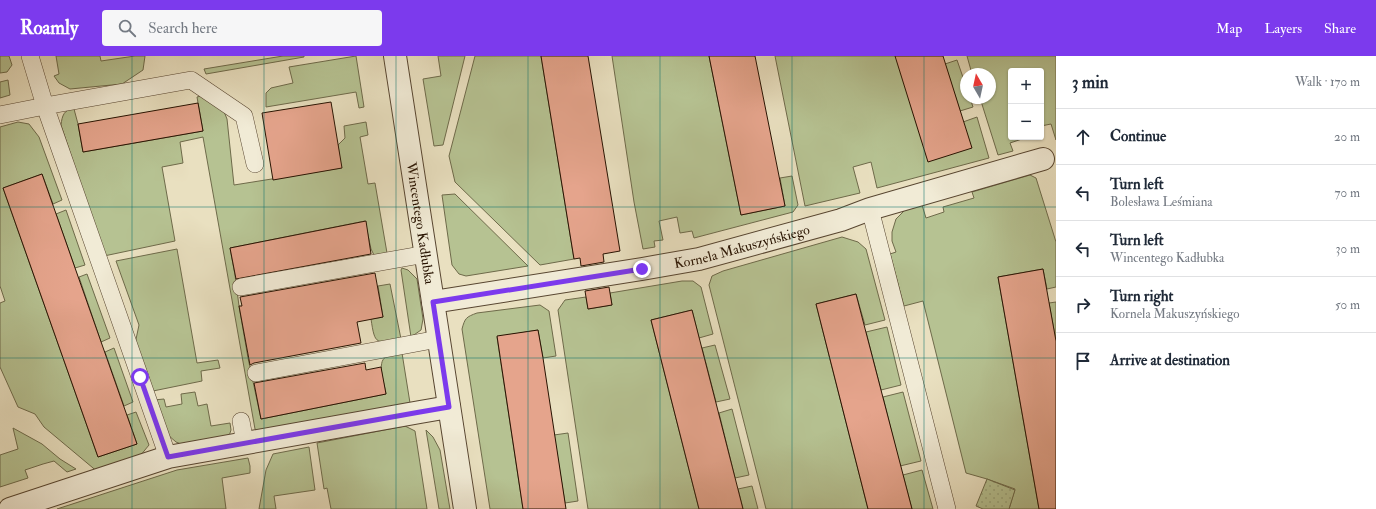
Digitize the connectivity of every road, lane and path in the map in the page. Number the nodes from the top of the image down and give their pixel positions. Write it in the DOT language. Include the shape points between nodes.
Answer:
graph roads {
  1 [pos="30,56"];
  2 [pos="395,56"];
  3 [pos="44,106"];
  4 [pos="0,115"];
  5 [pos="1050,157"];
  6 [pos="254,164"];
  7 [pos="870,209"];
  8 [pos="426,254"];
  9 [pos="241,287"];
  10 [pos="433,302"];
  11 [pos="438,339"];
  12 [pos="256,372"];
  13 [pos="449,407"];
  14 [pos="241,421"];
  15 [pos="245,443"];
  16 [pos="168,457"];
  17 [pos="10,509"];
  18 [pos="465,509"];
  19 [pos="947,509"];
  1 -- 3 [label="lane"];
  2 -- 8 [label="street, Wincentego Kadłubka"];
  3 -- 4 [label="lane"];
  3 -- 6 [label="lane" via="191,80 244,116"];
  3 -- 16 [label="lane"];
  5 -- 7 [label="street, Kornela Makuszyńskiego"];
  7 -- 10 [label="street, Kornela Makuszyńskiego" via="840,220 698,259"];
  7 -- 19 [label="lane"];
  8 -- 9 [label="lane"];
  8 -- 10 [label="street, Wincentego Kadłubka"];
  10 -- 11 [label="street, Wincentego Kadłubka"];
  11 -- 12 [label="lane"];
  11 -- 13 [label="street, Wincentego Kadłubka"];
  13 -- 15 [label="street"];
  13 -- 18 [label="street, Wincentego Kadłubka"];
  14 -- 15 [label="lane"];
  15 -- 16 [label="street"];
  16 -- 17 [label="street"];
}
